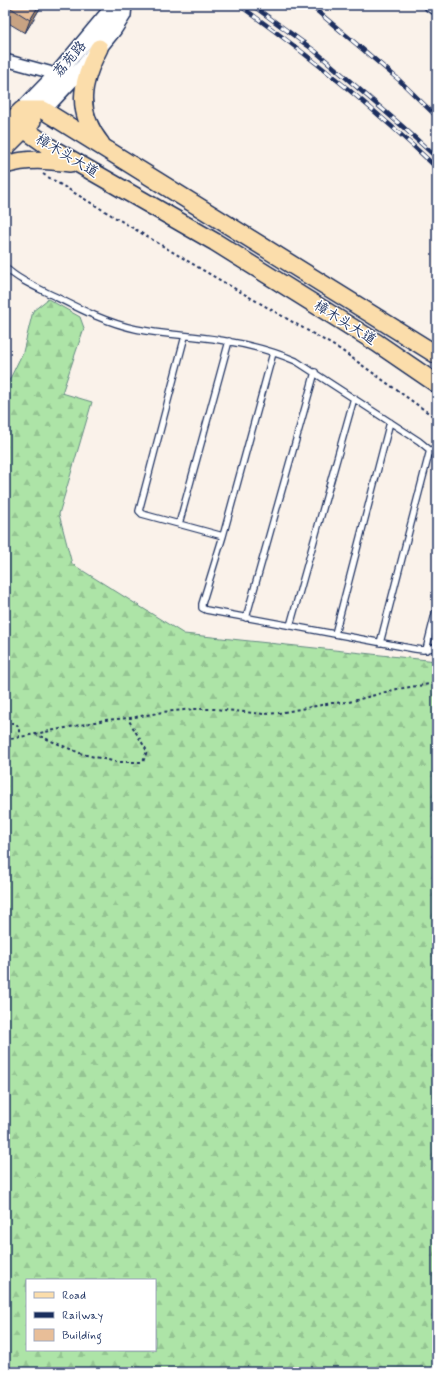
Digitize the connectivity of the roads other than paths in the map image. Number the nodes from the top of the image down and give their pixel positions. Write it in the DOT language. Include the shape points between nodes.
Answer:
graph roads {
  1 [pos="115,5"];
  2 [pos="124,5"];
  3 [pos="432,5"];
  4 [pos="437,7"];
  5 [pos="99,48"];
  6 [pos="5,60"];
  7 [pos="49,72"];
  8 [pos="22,110"];
  9 [pos="43,110"];
  10 [pos="5,127"];
  11 [pos="24,129"];
  12 [pos="5,148"];
  13 [pos="109,151"];
  14 [pos="5,165"];
  15 [pos="84,167"];
  16 [pos="5,267"];
  17 [pos="185,336"];
  18 [pos="229,341"];
  19 [pos="273,352"];
  20 [pos="437,355"];
  21 [pos="315,372"];
  22 [pos="437,384"];
  23 [pos="354,398"];
  24 [pos="390,422"];
  25 [pos="430,450"];
  26 [pos="437,456"];
  27 [pos="179,524"];
  28 [pos="223,536"];
  29 [pos="437,606"];
  30 [pos="246,618"];
  31 [pos="290,626"];
  32 [pos="335,634"];
  33 [pos="380,643"];
  34 [pos="437,647"];
  35 [pos="426,650"];
  1 -- 8 [label="main road, 荔苑路" via="64,68"];
  2 -- 5 [label="main road, 荔苑路" via="123,15"];
  3 -- 4 [label="main road"];
  5 -- 9 [label="main road, 荔苑路"];
  5 -- 13 [label="main road" via="88,70 83,100 91,130"];
  6 -- 7 [label="street"];
  8 -- 9 [label="main road, 樟木头大道"];
  8 -- 10 [label="main road"];
  8 -- 11 [label="main road, 樟木头大道"];
  9 -- 11 [label="main road"];
  9 -- 13 [label="main road, 樟木头大道"];
  11 -- 12 [label="main road"];
  11 -- 15 [label="main road, 樟木头大道"];
  13 -- 20 [label="main road, 樟木头大道"];
  14 -- 15 [label="main road" via="34,160"];
  15 -- 22 [label="main road, 樟木头大道" via="215,242 377,343"];
  16 -- 17 [label="lane" via="17,277 119,325"];
  17 -- 18 [label="lane"];
  17 -- 27 [label="lane" via="138,511"];
  18 -- 19 [label="lane"];
  18 -- 27 [label="lane"];
  19 -- 21 [label="lane"];
  19 -- 28 [label="lane"];
  21 -- 23 [label="lane"];
  21 -- 30 [label="lane"];
  23 -- 24 [label="lane"];
  23 -- 31 [label="lane"];
  24 -- 25 [label="lane"];
  24 -- 32 [label="lane"];
  25 -- 26 [label="lane"];
  25 -- 33 [label="lane"];
  27 -- 28 [label="lane"];
  28 -- 30 [label="lane" via="202,608"];
  29 -- 35 [label="lane"];
  30 -- 31 [label="lane"];
  31 -- 32 [label="lane"];
  32 -- 33 [label="lane"];
  33 -- 35 [label="lane"];
  34 -- 35 [label="lane"];
}
